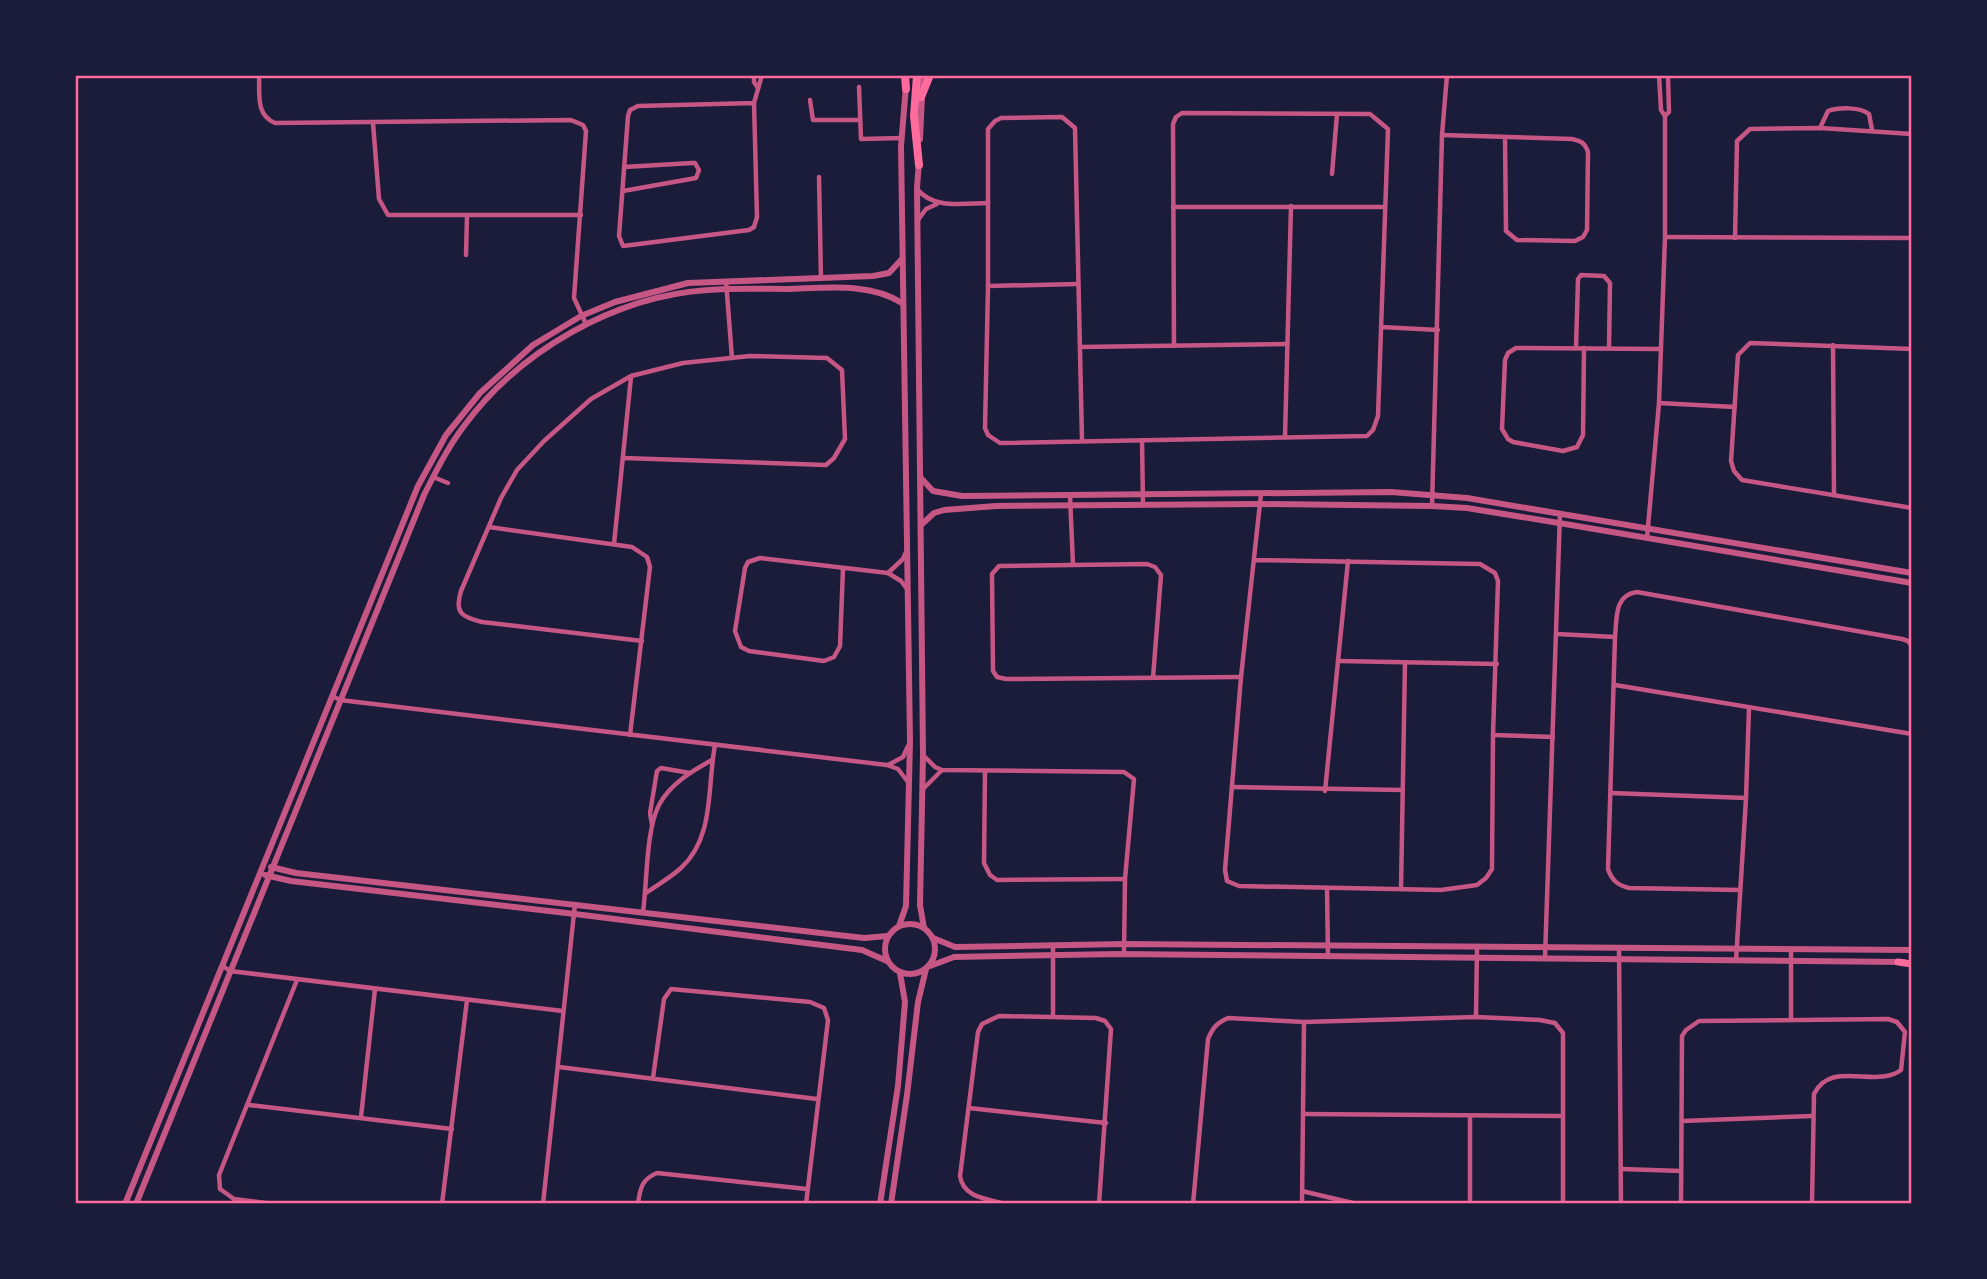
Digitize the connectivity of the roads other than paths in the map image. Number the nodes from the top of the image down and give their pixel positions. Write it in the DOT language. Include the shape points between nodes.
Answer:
graph roads {
  1 [pos="259,75"];
  2 [pos="754,75"];
  3 [pos="762,75"];
  4 [pos="906,75"];
  5 [pos="918,75"];
  6 [pos="923,75"];
  7 [pos="930,75"];
  8 [pos="1447,75"];
  9 [pos="1659,75"];
  10 [pos="1668,75"];
  11 [pos="859,87"];
  12 [pos="758,88"];
  13 [pos="906,89"];
  14 [pos="921,97"];
  15 [pos="810,100"];
  16 [pos="754,103"];
  17 [pos="1336,114"];
  18 [pos="1665,116"];
  19 [pos="859,120"];
  20 [pos="373,123"];
  21 [pos="1820,128"];
  22 [pos="1872,130"];
  23 [pos="1912,134"];
  24 [pos="1443,135"];
  25 [pos="1505,137"];
  26 [pos="902,138"];
  27 [pos="919,165"];
  28 [pos="624,167"];
  29 [pos="1332,174"];
  30 [pos="819,177"];
  31 [pos="917,188"];
  32 [pos="623,191"];
  33 [pos="938,203"];
  34 [pos="988,204"];
  35 [pos="1290,206"];
  36 [pos="1173,207"];
  37 [pos="1385,207"];
  38 [pos="581,215"];
  39 [pos="467,216"];
  40 [pos="917,221"];
  41 [pos="1665,237"];
  42 [pos="1735,237"];
  43 [pos="1912,238"];
  44 [pos="466,255"];
  45 [pos="902,259"];
  46 [pos="821,279"];
  47 [pos="726,281"];
  48 [pos="1079,284"];
  49 [pos="988,286"];
  50 [pos="726,290"];
  51 [pos="902,303"];
  52 [pos="581,316"];
  53 [pos="586,324"];
  54 [pos="1381,327"];
  55 [pos="1438,330"];
  56 [pos="1287,344"];
  57 [pos="1833,345"];
  58 [pos="1174,346"];
  59 [pos="1080,347"];
  60 [pos="1576,348"];
  61 [pos="1584,348"];
  62 [pos="1609,348"];
  63 [pos="1659,349"];
  64 [pos="1912,349"];
  65 [pos="732,358"];
  66 [pos="631,376"];
  67 [pos="1658,403"];
  68 [pos="1735,407"];
  69 [pos="1284,437"];
  70 [pos="1082,440"];
  71 [pos="1142,440"];
  72 [pos="623,458"];
  73 [pos="433,477"];
  74 [pos="920,477"];
  75 [pos="448,483"];
  76 [pos="1261,494"];
  77 [pos="1432,494"];
  78 [pos="1143,495"];
  79 [pos="1834,495"];
  80 [pos="1070,496"];
  81 [pos="1260,504"];
  82 [pos="1071,505"];
  83 [pos="1143,505"];
  84 [pos="1432,506"];
  85 [pos="1912,508"];
  86 [pos="1560,512"];
  87 [pos="1559,523"];
  88 [pos="921,526"];
  89 [pos="489,527"];
  90 [pos="1649,528"];
  91 [pos="1647,538"];
  92 [pos="614,544"];
  93 [pos="906,551"];
  94 [pos="1254,561"];
  95 [pos="1348,561"];
  96 [pos="1073,565"];
  97 [pos="843,568"];
  98 [pos="888,573"];
  99 [pos="1912,573"];
  100 [pos="1912,583"];
  101 [pos="907,589"];
  102 [pos="1557,634"];
  103 [pos="1615,637"];
  104 [pos="642,641"];
  105 [pos="1912,646"];
  106 [pos="1338,661"];
  107 [pos="1405,663"];
  108 [pos="1497,664"];
  109 [pos="1241,677"];
  110 [pos="1153,678"];
  111 [pos="1615,685"];
  112 [pos="332,696"];
  113 [pos="340,700"];
  114 [pos="1749,708"];
  115 [pos="1912,729"];
  116 [pos="1912,734"];
  117 [pos="1493,735"];
  118 [pos="630,736"];
  119 [pos="1553,737"];
  120 [pos="910,741"];
  121 [pos="715,745"];
  122 [pos="923,755"];
  123 [pos="712,760"];
  124 [pos="887,765"];
  125 [pos="942,770"];
  126 [pos="985,772"];
  127 [pos="690,773"];
  128 [pos="909,785"];
  129 [pos="1232,787"];
  130 [pos="923,789"];
  131 [pos="1404,790"];
  132 [pos="1325,791"];
  133 [pos="1611,793"];
  134 [pos="1746,798"];
  135 [pos="652,825"];
  136 [pos="264,864"];
  137 [pos="273,868"];
  138 [pos="260,873"];
  139 [pos="269,877"];
  140 [pos="1125,879"];
  141 [pos="1327,888"];
  142 [pos="1401,889"];
  143 [pos="1740,890"];
  144 [pos="646,893"];
  145 [pos="575,904"];
  146 [pos="643,912"];
  147 [pos="575,914"];
  148 [pos="900,926"];
  149 [pos="924,928"];
  150 [pos="888,936"];
  151 [pos="933,938"];
  152 [pos="1124,944"];
  153 [pos="1053,945"];
  154 [pos="1477,946"];
  155 [pos="1328,947"];
  156 [pos="1546,947"];
  157 [pos="1619,947"];
  158 [pos="1737,949"];
  159 [pos="1791,950"];
  160 [pos="1912,950"];
  161 [pos="1124,954"];
  162 [pos="1053,955"];
  163 [pos="1328,957"];
  164 [pos="1477,958"];
  165 [pos="1545,958"];
  166 [pos="1619,959"];
  167 [pos="1736,960"];
  168 [pos="887,961"];
  169 [pos="1791,961"];
  170 [pos="1908,962"];
  171 [pos="223,966"];
  172 [pos="928,967"];
  173 [pos="230,971"];
  174 [pos="900,973"];
  175 [pos="297,981"];
  176 [pos="375,989"];
  177 [pos="467,1000"];
  178 [pos="563,1011"];
  179 [pos="1053,1016"];
  180 [pos="1476,1017"];
  181 [pos="1791,1019"];
  182 [pos="1304,1022"];
  183 [pos="559,1067"];
  184 [pos="653,1078"];
  185 [pos="817,1099"];
  186 [pos="249,1105"];
  187 [pos="969,1108"];
  188 [pos="1303,1114"];
  189 [pos="1470,1116"];
  190 [pos="1562,1116"];
  191 [pos="1812,1116"];
  192 [pos="361,1117"];
  193 [pos="1682,1121"];
  194 [pos="1106,1123"];
  195 [pos="452,1129"];
  196 [pos="145,1155"];
  197 [pos="154,1159"];
  198 [pos="1622,1169"];
  199 [pos="1681,1171"];
  200 [pos="807,1189"];
  201 [pos="1303,1191"];
  202 [pos="125,1204"];
  203 [pos="136,1204"];
  204 [pos="274,1204"];
  205 [pos="442,1204"];
  206 [pos="543,1204"];
  207 [pos="638,1204"];
  208 [pos="806,1204"];
  209 [pos="880,1204"];
  210 [pos="891,1204"];
  211 [pos="1006,1204"];
  212 [pos="1099,1204"];
  213 [pos="1193,1204"];
  214 [pos="1302,1204"];
  215 [pos="1357,1204"];
  216 [pos="1469,1204"];
  217 [pos="1563,1204"];
  218 [pos="1621,1204"];
  219 [pos="1681,1204"];
  220 [pos="1812,1204"];
  1 -- 20 [label="street" via="261,111 275,123"];
  2 -- 12 [label="street"];
  3 -- 12 [label="street"];
  4 -- 13 [label="main road"];
  5 -- 27 [label="main road" via="914,116"];
  6 -- 14 [label="street"];
  7 -- 14 [label="main road"];
  8 -- 24 [label="street"];
  9 -- 18 [label="street"];
  10 -- 18 [label="street" via="1669,110"];
  11 -- 19 [label="street"];
  12 -- 16 [label="street"];
  13 -- 26 [label="street"];
  14 -- 27 [label="street"];
  15 -- 19 [label="street" via="813,120"];
  16 -- 28 [label="street" via="638,106 631,110"];
  16 -- 32 [label="street" via="754,227 623,246 619,236"];
  17 -- 29 [label="street"];
  17 -- 36 [label="street" via="1182,113 1173,124"];
  17 -- 37 [label="street" via="1370,114 1388,129"];
  18 -- 41 [label="street"];
  19 -- 26 [label="street" via="864,141"];
  20 -- 38 [label="street" via="571,120 583,125"];
  20 -- 39 [label="street" via="379,199 388,215"];
  21 -- 22 [label="street"];
  21 -- 22 [label="street" via="1828,111 1863,110 1869,114"];
  21 -- 42 [label="street" via="1750,129 1739,137"];
  22 -- 23 [label="street"];
  24 -- 25 [label="street"];
  24 -- 55 [label="street"];
  25 -- 25 [label="street" via="1572,139 1585,145 1587,230 1583,237 1575,241 1517,240 1506,231"];
  26 -- 45 [label="street"];
  27 -- 31 [label="street"];
  28 -- 32 [label="street"];
  28 -- 32 [label="street" via="695,163 699,170 696,178"];
  30 -- 46 [label="street"];
  31 -- 33 [label="street" via="926,199"];
  31 -- 40 [label="street"];
  33 -- 34 [label="street"];
  33 -- 40 [label="street"];
  34 -- 48 [label="street" via="988,129 995,121 1062,117 1069,122 1075,128"];
  34 -- 49 [label="street"];
  35 -- 36 [label="street"];
  35 -- 37 [label="street"];
  35 -- 56 [label="street"];
  36 -- 58 [label="street"];
  37 -- 54 [label="street"];
  38 -- 39 [label="street"];
  38 -- 52 [label="street" via="575,298"];
  39 -- 44 [label="street"];
  40 -- 74 [label="street"];
  41 -- 42 [label="street"];
  41 -- 63 [label="street"];
  42 -- 43 [label="street"];
  45 -- 46 [label="street" via="890,272"];
  45 -- 51 [label="street"];
  46 -- 47 [label="street"];
  47 -- 50 [label="street"];
  47 -- 52 [label="street" via="688,283 646,293"];
  48 -- 49 [label="street"];
  48 -- 59 [label="street"];
  49 -- 70 [label="street" via="988,435 1000,443"];
  50 -- 51 [label="street" via="872,290"];
  50 -- 53 [label="street" via="656,299"];
  50 -- 65 [label="street"];
  51 -- 93 [label="street"];
  52 -- 53 [label="street"];
  52 -- 112 [label="street" via="533,345 480,393 446,435 418,486"];
  53 -- 73 [label="street" via="535,355 497,387 464,425"];
  54 -- 55 [label="street"];
  54 -- 69 [label="street" via="1378,416 1373,430 1367,436"];
  55 -- 77 [label="street"];
  56 -- 58 [label="street"];
  56 -- 69 [label="street"];
  57 -- 64 [label="street"];
  57 -- 68 [label="street" via="1750,343 1738,355"];
  57 -- 79 [label="street"];
  58 -- 59 [label="street"];
  59 -- 70 [label="street"];
  60 -- 61 [label="street"];
  60 -- 61 [label="street" via="1516,348 1508,353 1502,429 1508,439 1563,451 1577,447 1583,435"];
  60 -- 62 [label="street" via="1581,275 1604,276 1610,283"];
  61 -- 62 [label="street"];
  62 -- 63 [label="street"];
  63 -- 67 [label="street"];
  65 -- 66 [label="street" via="683,363"];
  65 -- 72 [label="street" via="827,358 834,362 842,370 845,439 834,458 826,465"];
  66 -- 72 [label="street"];
  66 -- 89 [label="street" via="592,399 544,441 517,470"];
  67 -- 68 [label="street"];
  67 -- 90 [label="street"];
  68 -- 79 [label="street" via="1731,461 1742,480"];
  69 -- 71 [label="street"];
  70 -- 71 [label="street"];
  71 -- 78 [label="street"];
  72 -- 92 [label="street"];
  73 -- 75 [label="street"];
  73 -- 113 [label="street"];
  74 -- 80 [label="street" via="933,491 943,494"];
  74 -- 88 [label="street"];
  76 -- 77 [label="street"];
  76 -- 78 [label="street"];
  76 -- 81 [label="street"];
  77 -- 84 [label="street"];
  77 -- 86 [label="street"];
  78 -- 80 [label="street"];
  78 -- 83 [label="street"];
  79 -- 85 [label="street"];
  80 -- 82 [label="street"];
  81 -- 83 [label="street"];
  81 -- 84 [label="street"];
  81 -- 94 [label="street"];
  82 -- 83 [label="street"];
  82 -- 88 [label="street" via="944,510"];
  82 -- 96 [label="street"];
  84 -- 87 [label="street"];
  86 -- 87 [label="street"];
  86 -- 90 [label="street"];
  87 -- 91 [label="street"];
  87 -- 102 [label="street"];
  88 -- 122 [label="street"];
  89 -- 92 [label="street"];
  89 -- 104 [label="street" via="457,604 468,619"];
  90 -- 91 [label="street"];
  90 -- 99 [label="street"];
  91 -- 100 [label="street"];
  92 -- 104 [label="street" via="639,551 650,567"];
  93 -- 98 [label="street"];
  93 -- 101 [label="street"];
  94 -- 95 [label="street"];
  94 -- 109 [label="street"];
  95 -- 106 [label="street"];
  95 -- 108 [label="street" via="1480,564 1489,568 1499,581"];
  96 -- 110 [label="street" via="1147,564 1161,575"];
  96 -- 110 [label="street" via="999,566 992,574 992,671 1006,679"];
  97 -- 97 [label="street" via="760,558 748,562 735,631 741,647 824,661 834,657 840,646"];
  97 -- 98 [label="street"];
  98 -- 101 [label="street"];
  101 -- 120 [label="street"];
  102 -- 103 [label="street"];
  102 -- 119 [label="street"];
  103 -- 105 [label="street" via="1619,603 1637,593 1902,639"];
  103 -- 111 [label="street"];
  104 -- 118 [label="street"];
  106 -- 107 [label="street"];
  106 -- 132 [label="street"];
  107 -- 108 [label="street"];
  107 -- 131 [label="street"];
  108 -- 117 [label="street"];
  109 -- 110 [label="street"];
  109 -- 129 [label="street"];
  111 -- 114 [label="street"];
  111 -- 133 [label="street"];
  112 -- 113 [label="street"];
  112 -- 136 [label="street"];
  113 -- 118 [label="street"];
  113 -- 137 [label="street"];
  114 -- 116 [label="street"];
  114 -- 134 [label="street"];
  115 -- 116 [label="street"];
  117 -- 119 [label="street"];
  117 -- 142 [label="street" via="1492,869 1477,884 1460,888"];
  118 -- 121 [label="street"];
  119 -- 156 [label="street"];
  120 -- 124 [label="street" via="902,757"];
  120 -- 128 [label="street"];
  121 -- 123 [label="street"];
  121 -- 124 [label="street"];
  122 -- 125 [label="street"];
  122 -- 130 [label="street"];
  123 -- 127 [label="street"];
  123 -- 144 [label="street" via="706,822 697,846 681,868"];
  124 -- 128 [label="street" via="898,769"];
  125 -- 126 [label="street"];
  125 -- 130 [label="street"];
  126 -- 140 [label="street" via="984,863 990,876 997,880"];
  126 -- 140 [label="street" via="1130,775 1134,779"];
  127 -- 135 [label="street" via="659,804"];
  127 -- 135 [label="street" via="657,771"];
  128 -- 148 [label="street" via="906,906"];
  129 -- 132 [label="street"];
  129 -- 141 [label="street" via="1227,881 1239,886"];
  130 -- 149 [label="street" via="920,905"];
  131 -- 132 [label="street"];
  131 -- 142 [label="street"];
  133 -- 134 [label="street"];
  133 -- 143 [label="street" via="1608,869 1616,883 1629,888"];
  134 -- 143 [label="street"];
  135 -- 144 [label="street"];
  136 -- 137 [label="street"];
  136 -- 138 [label="street"];
  137 -- 139 [label="street"];
  137 -- 145 [label="street"];
  138 -- 139 [label="street"];
  138 -- 171 [label="street"];
  139 -- 147 [label="street"];
  139 -- 173 [label="street"];
  140 -- 152 [label="street"];
  141 -- 142 [label="street"];
  141 -- 155 [label="street"];
  143 -- 158 [label="street"];
  144 -- 146 [label="street"];
  145 -- 146 [label="street"];
  145 -- 147 [label="street"];
  146 -- 150 [label="street" via="864,938"];
  147 -- 168 [label="street" via="862,950"];
  147 -- 178 [label="street"];
  148 -- 149 [label="street" via="912,923"];
  148 -- 150 [label="street"];
  149 -- 151 [label="street"];
  150 -- 168 [label="street"];
  151 -- 153 [label="street" via="955,947"];
  151 -- 172 [label="street" via="935,952"];
  152 -- 153 [label="street"];
  152 -- 155 [label="street"];
  152 -- 161 [label="street"];
  153 -- 162 [label="street"];
  154 -- 155 [label="street"];
  154 -- 156 [label="street"];
  154 -- 164 [label="street"];
  155 -- 163 [label="street"];
  156 -- 157 [label="street"];
  156 -- 165 [label="street"];
  157 -- 158 [label="street"];
  157 -- 166 [label="street"];
  158 -- 159 [label="street"];
  158 -- 167 [label="street"];
  159 -- 160 [label="street"];
  159 -- 169 [label="street"];
  161 -- 162 [label="street"];
  161 -- 163 [label="street"];
  162 -- 172 [label="street" via="954,957"];
  162 -- 179 [label="street"];
  163 -- 164 [label="street"];
  164 -- 165 [label="street"];
  164 -- 180 [label="street"];
  165 -- 166 [label="street"];
  166 -- 167 [label="street"];
  166 -- 198 [label="street"];
  167 -- 169 [label="street"];
  168 -- 174 [label="street"];
  169 -- 170 [label="street"];
  169 -- 181 [label="street"];
  171 -- 173 [label="street"];
  171 -- 196 [label="street"];
  172 -- 174 [label="street" via="914,974"];
  172 -- 210 [label="street" via="919,994"];
  173 -- 175 [label="street"];
  173 -- 197 [label="street"];
  174 -- 209 [label="street" via="905,1002 898,1086"];
  175 -- 176 [label="street"];
  175 -- 186 [label="street"];
  176 -- 177 [label="street"];
  176 -- 192 [label="street"];
  177 -- 178 [label="street"];
  177 -- 195 [label="street"];
  178 -- 183 [label="street"];
  179 -- 187 [label="street" via="999,1016 982,1024"];
  179 -- 194 [label="street" via="1096,1018 1111,1029"];
  180 -- 182 [label="street"];
  180 -- 190 [label="street" via="1540,1020 1560,1028"];
  181 -- 191 [label="street" via="1888,1020 1898,1022 1905,1032 1901,1070 1821,1082 1814,1094"];
  181 -- 193 [label="street" via="1699,1021 1686,1030 1682,1036"];
  182 -- 188 [label="street"];
  182 -- 213 [label="street" via="1228,1018 1212,1028"];
  183 -- 184 [label="street"];
  183 -- 206 [label="street"];
  184 -- 185 [label="street"];
  184 -- 185 [label="street" via="664,999 671,989 810,1002 824,1008 828,1020"];
  185 -- 200 [label="street"];
  186 -- 192 [label="street"];
  186 -- 204 [label="street" via="219,1175 220,1189 234,1199"];
  187 -- 194 [label="street"];
  187 -- 211 [label="street" via="961,1183 970,1194"];
  188 -- 189 [label="street"];
  188 -- 201 [label="street"];
  189 -- 190 [label="street"];
  189 -- 216 [label="street"];
  190 -- 217 [label="street"];
  191 -- 193 [label="street"];
  191 -- 220 [label="street"];
  192 -- 195 [label="street"];
  193 -- 199 [label="street"];
  194 -- 212 [label="street"];
  195 -- 205 [label="street"];
  196 -- 197 [label="street"];
  196 -- 202 [label="street"];
  197 -- 203 [label="street"];
  198 -- 199 [label="street"];
  198 -- 218 [label="street"];
  199 -- 219 [label="street"];
  200 -- 207 [label="street" via="657,1173 640,1187"];
  200 -- 208 [label="street"];
  201 -- 214 [label="street"];
  201 -- 215 [label="street"];
}
